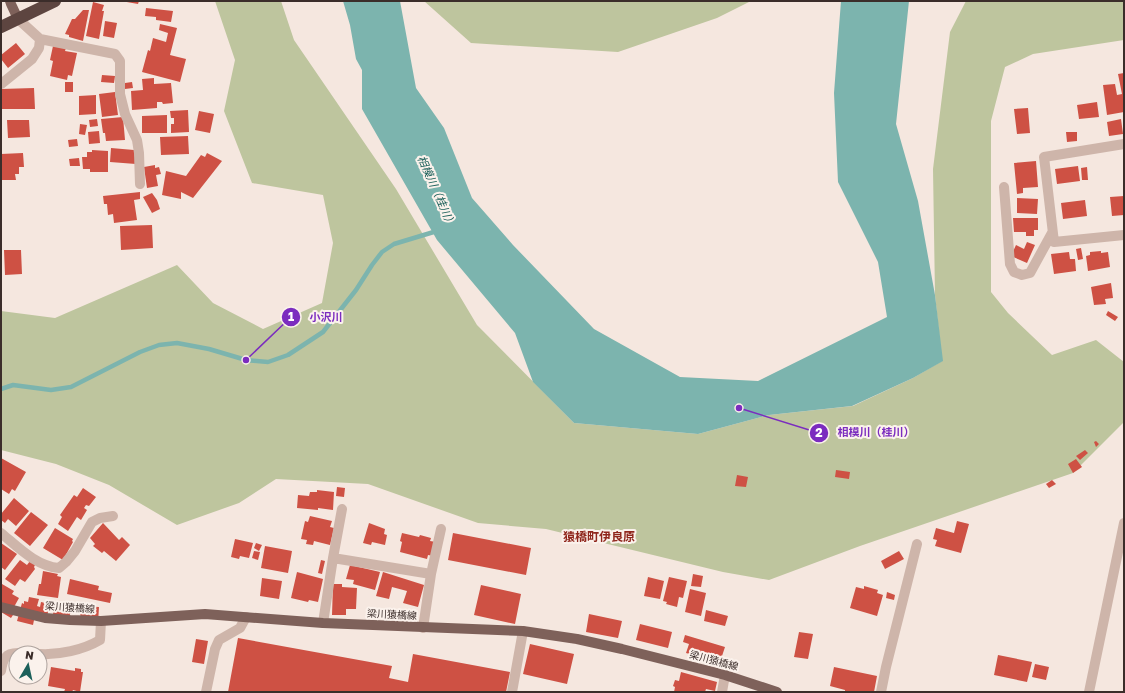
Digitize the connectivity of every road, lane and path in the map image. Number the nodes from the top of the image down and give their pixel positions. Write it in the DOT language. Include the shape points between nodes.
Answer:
graph roads {
  1 [pos="10,1"];
  2 [pos="55,1"];
  3 [pos="18,19"];
  4 [pos="1,27"];
  5 [pos="40,38"];
  6 [pos="1,84"];
  7 [pos="1124,144"];
  8 [pos="140,184"];
  9 [pos="1004,187"];
  10 [pos="1052,233"];
  11 [pos="1124,235"];
  12 [pos="342,509"];
  13 [pos="113,516"];
  14 [pos="1124,523"];
  15 [pos="441,529"];
  16 [pos="1,533"];
  17 [pos="917,544"];
  18 [pos="333,558"];
  19 [pos="431,574"];
  20 [pos="1,607"];
  21 [pos="246,617"];
  22 [pos="101,621"];
  23 [pos="323,623"];
  24 [pos="423,628"];
  25 [pos="523,631"];
  26 [pos="48,654"];
  27 [pos="8,655"];
  28 [pos="1,671"];
  29 [pos="725,675"];
  30 [pos="206,692"];
  31 [pos="512,692"];
  32 [pos="722,692"];
  33 [pos="777,692"];
  34 [pos="881,692"];
  35 [pos="1089,692"];
  1 -- 3 [label="main road"];
  2 -- 3 [label="highway"];
  3 -- 4 [label="highway"];
  3 -- 5 [label="street"];
  5 -- 6 [label="street" via="39,48 32,59"];
  5 -- 8 [label="street" via="115,54 120,61 120,94 125,114 137,140"];
  7 -- 10 [label="street" via="1044,157"];
  9 -- 10 [label="street" via="1010,264 1014,272 1022,275 1030,273"];
  10 -- 11 [label="street" via="1054,242"];
  12 -- 18 [label="street"];
  13 -- 16 [label="street" via="92,522 75,551 59,568 50,568 34,560"];
  14 -- 35 [label="street"];
  15 -- 19 [label="street"];
  17 -- 34 [label="street"];
  18 -- 19 [label="street"];
  18 -- 23 [label="street"];
  19 -- 24 [label="street"];
  20 -- 22 [label="main road, 梁川猿橋線" via="45,618"];
  21 -- 22 [label="main road, 梁川猿橋線" via="205,614"];
  21 -- 23 [label="main road, 梁川猿橋線"];
  21 -- 30 [label="street" via="240,628 219,640"];
  22 -- 26 [label="street" via="100,640 57,654"];
  23 -- 24 [label="main road, 梁川猿橋線"];
  24 -- 25 [label="main road, 梁川猿橋線"];
  25 -- 29 [label="main road, 梁川猿橋線" via="577,639"];
  25 -- 31 [label="street"];
  27 -- 28 [label="street"];
  29 -- 32 [label="street"];
  29 -- 33 [label="main road, 梁川猿橋線"];
}
